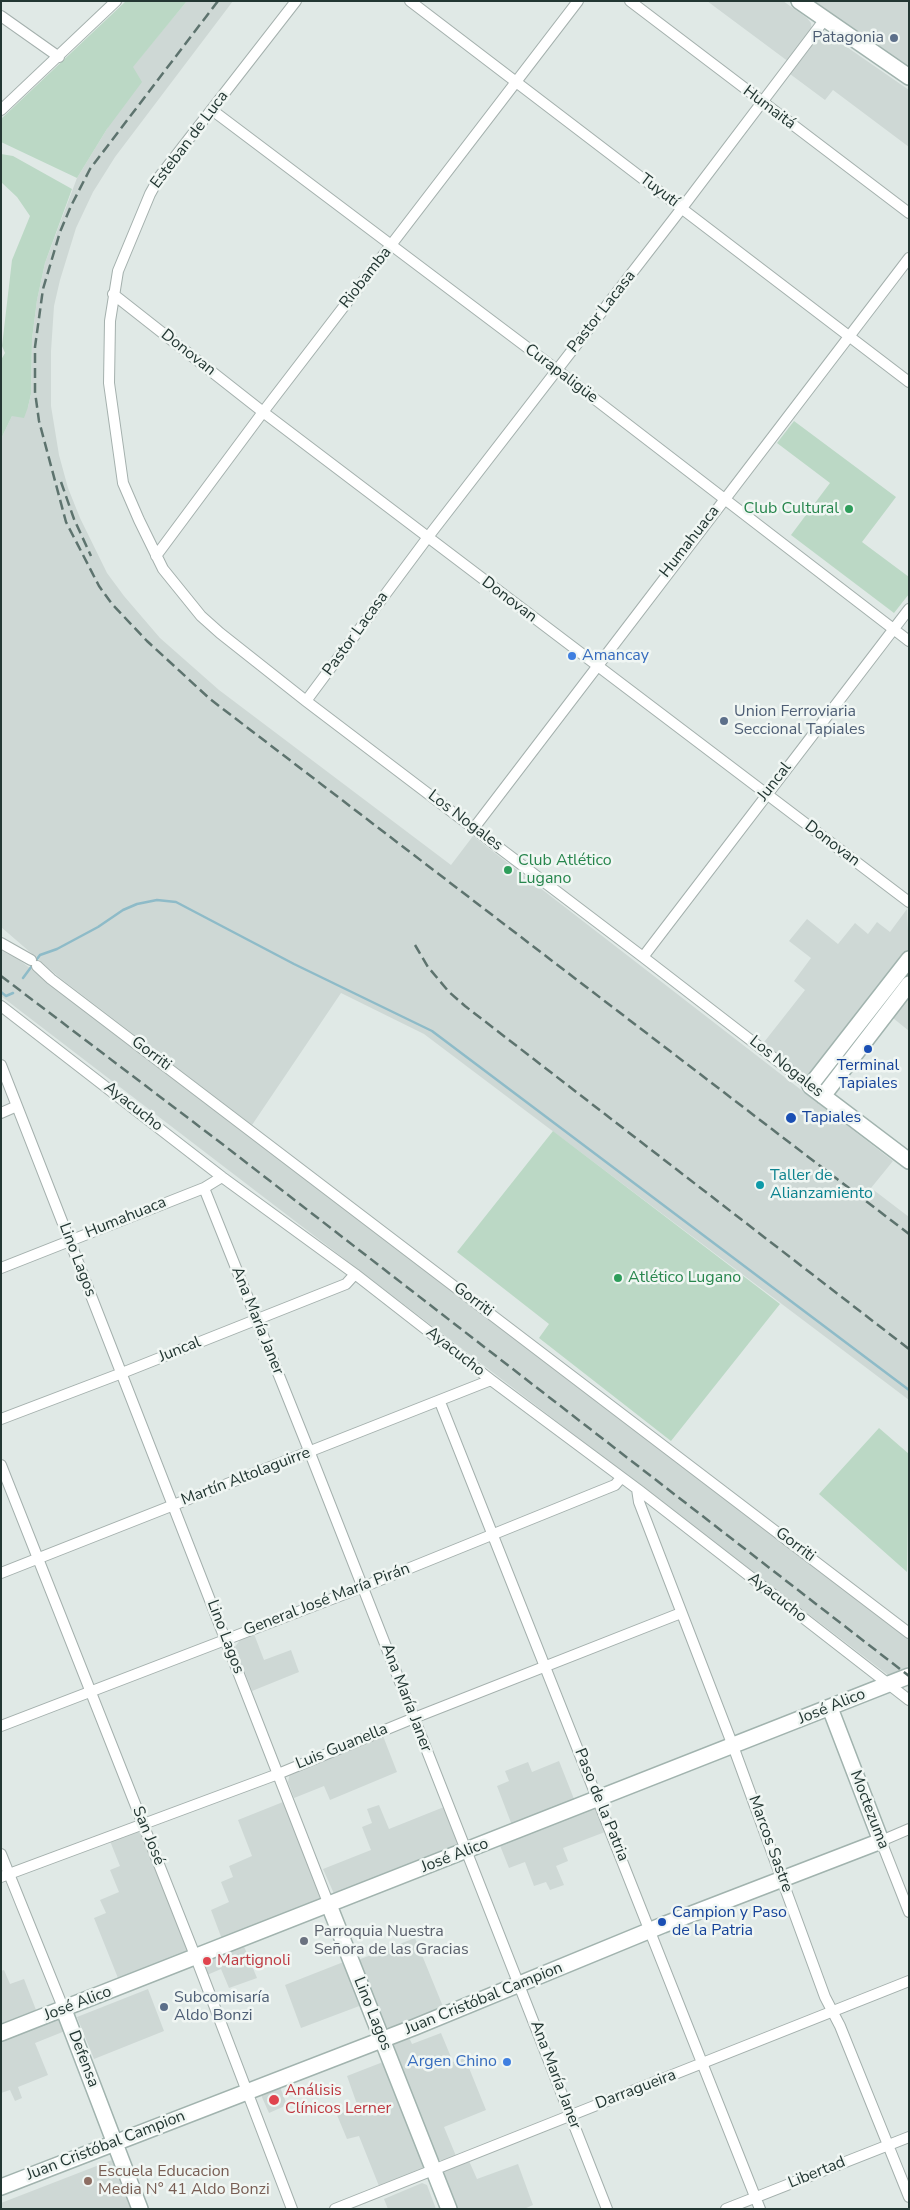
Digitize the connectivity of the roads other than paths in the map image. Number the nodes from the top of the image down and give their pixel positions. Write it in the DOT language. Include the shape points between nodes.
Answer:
graph roads {
  1 [pos="116,1"];
  2 [pos="296,1"];
  3 [pos="410,1"];
  4 [pos="578,1"];
  5 [pos="630,1"];
  6 [pos="805,3"];
  7 [pos="1,16"];
  8 [pos="825,19"];
  9 [pos="59,57"];
  10 [pos="909,77"];
  11 [pos="516,83"];
  12 [pos="762,103"];
  13 [pos="1,110"];
  14 [pos="212,110"];
  15 [pos="682,208"];
  16 [pos="909,213"];
  17 [pos="392,246"];
  18 [pos="909,258"];
  19 [pos="113,294"];
  20 [pos="850,337"];
  21 [pos="557,370"];
  22 [pos="909,382"];
  23 [pos="263,412"];
  24 [pos="724,499"];
  25 [pos="428,537"];
  26 [pos="156,556"];
  27 [pos="909,609"];
  28 [pos="894,629"];
  29 [pos="909,641"];
  30 [pos="596,666"];
  31 [pos="306,701"];
  32 [pos="766,794"];
  33 [pos="474,828"];
  34 [pos="909,902"];
  35 [pos="1,943"];
  36 [pos="643,957"];
  37 [pos="909,959"];
  38 [pos="909,984"];
  39 [pos="1,1006"];
  40 [pos="1,1065"];
  41 [pos="810,1086"];
  42 [pos="823,1096"];
  43 [pos="17,1106"];
  44 [pos="1,1112"];
  45 [pos="909,1162"];
  46 [pos="222,1176"];
  47 [pos="204,1188"];
  48 [pos="70,1241"];
  49 [pos="1,1268"];
  50 [pos="354,1274"];
  51 [pos="256,1320"];
  52 [pos="122,1373"];
  53 [pos="491,1380"];
  54 [pos="440,1402"];
  55 [pos="1,1419"];
  56 [pos="310,1453"];
  57 [pos="1,1465"];
  58 [pos="621,1478"];
  59 [pos="637,1489"];
  60 [pos="174,1505"];
  61 [pos="493,1534"];
  62 [pos="38,1559"];
  63 [pos="1,1573"];
  64 [pos="363,1587"];
  65 [pos="681,1613"];
  66 [pos="909,1632"];
  67 [pos="226,1640"];
  68 [pos="546,1666"];
  69 [pos="909,1676"];
  70 [pos="889,1684"];
  71 [pos="90,1692"];
  72 [pos="909,1700"];
  73 [pos="830,1708"];
  74 [pos="414,1718"];
  75 [pos="1,1726"];
  76 [pos="733,1746"];
  77 [pos="278,1774"];
  78 [pos="599,1799"];
  79 [pos="142,1824"];
  80 [pos="909,1829"];
  81 [pos="881,1840"];
  82 [pos="466,1851"];
  83 [pos="1,1854"];
  84 [pos="5,1876"];
  85 [pos="783,1879"];
  86 [pos="329,1905"];
  87 [pos="909,1912"];
  88 [pos="650,1931"];
  89 [pos="196,1958"];
  90 [pos="909,1981"];
  91 [pos="520,1985"];
  92 [pos="64,2010"];
  93 [pos="832,2011"];
  94 [pos="1,2033"];
  95 [pos="382,2039"];
  96 [pos="703,2064"];
  97 [pos="248,2092"];
  98 [pos="571,2116"];
  99 [pos="909,2136"];
  100 [pos="114,2142"];
  101 [pos="888,2145"];
  102 [pos="434,2170"];
  103 [pos="1,2187"];
  104 [pos="756,2197"];
  105 [pos="909,2197"];
  106 [pos="140,2209"];
  107 [pos="292,2209"];
  108 [pos="334,2209"];
  109 [pos="449,2209"];
  110 [pos="607,2209"];
  111 [pos="726,2209"];
  112 [pos="760,2209"];
  1 -- 9 [label="street"];
  2 -- 14 [label="street, Esteban de Luca"];
  3 -- 11 [label="street, Tuyutí"];
  4 -- 11 [label="street, Riobamba"];
  5 -- 12 [label="street, Humaitá"];
  6 -- 8 [label="street"];
  7 -- 9 [label="street"];
  8 -- 10 [label="street"];
  8 -- 12 [label="street, Pastor Lacasa"];
  9 -- 13 [label="street"];
  11 -- 15 [label="street, Tuyutí"];
  11 -- 17 [label="street, Riobamba"];
  12 -- 15 [label="street, Pastor Lacasa"];
  12 -- 16 [label="street, Humaitá"];
  14 -- 17 [label="street, Curapaligüe"];
  14 -- 19 [label="street, Esteban de Luca" via="160,176 150,194 118,271"];
  15 -- 20 [label="street, Tuyutí"];
  15 -- 21 [label="street, Pastor Lacasa"];
  17 -- 21 [label="street, Curapaligüe"];
  17 -- 23 [label="street, Riobamba"];
  18 -- 20 [label="street, Humahuaca"];
  19 -- 23 [label="street, Donovan"];
  19 -- 26 [label="street, Esteban de Luca" via="109,383 122,472 127,493"];
  20 -- 22 [label="street, Tuyutí"];
  20 -- 24 [label="street, Humahuaca"];
  21 -- 24 [label="street, Curapaligüe"];
  21 -- 25 [label="street, Pastor Lacasa"];
  23 -- 25 [label="street, Donovan"];
  23 -- 26 [label="street, Riobamba"];
  24 -- 28 [label="street, Curapaligüe"];
  24 -- 30 [label="street, Humahuaca"];
  25 -- 30 [label="street, Donovan"];
  25 -- 31 [label="street, Pastor Lacasa"];
  26 -- 31 [label="street, Los Nogales" via="201,616"];
  27 -- 28 [label="street, Juncal"];
  28 -- 29 [label="street, Curapaligüe"];
  28 -- 32 [label="street, Juncal"];
  30 -- 32 [label="street, Donovan"];
  30 -- 33 [label="street, Humahuaca"];
  31 -- 33 [label="street, Los Nogales"];
  32 -- 34 [label="street, Donovan"];
  32 -- 36 [label="street, Juncal"];
  33 -- 36 [label="street, Los Nogales"];
  35 -- 66 [label="street, Gorriti" via="34,963"];
  36 -- 41 [label="street, Los Nogales"];
  37 -- 41 [label="street"];
  38 -- 42 [label="street"];
  39 -- 46 [label="street, Ayacucho"];
  40 -- 43 [label="street, Lino Lagos"];
  41 -- 42 [label="street, Los Nogales"];
  42 -- 45 [label="street, Los Nogales"];
  43 -- 44 [label="street"];
  43 -- 48 [label="street, Lino Lagos"];
  46 -- 47 [label="street, Humahuaca"];
  46 -- 50 [label="street, Ayacucho"];
  47 -- 48 [label="street, Humahuaca"];
  47 -- 51 [label="street, Ana María Janer"];
  48 -- 49 [label="street, Humahuaca"];
  48 -- 52 [label="street, Lino Lagos"];
  50 -- 51 [label="street, Juncal" via="346,1284"];
  50 -- 53 [label="street, Ayacucho"];
  51 -- 52 [label="street, Juncal"];
  51 -- 56 [label="street, Ana María Janer"];
  52 -- 55 [label="street, Juncal"];
  52 -- 60 [label="street, Lino Lagos"];
  53 -- 54 [label="street, Martín Altolaguirre"];
  53 -- 58 [label="street, Ayacucho"];
  54 -- 56 [label="street, Martín Altolaguirre"];
  54 -- 61 [label="street, Paso de la Patria"];
  56 -- 60 [label="street, Martín Altolaguirre"];
  56 -- 64 [label="street, Ana María Janer"];
  57 -- 62 [label="street, San José"];
  58 -- 59 [label="street, Ayacucho"];
  58 -- 61 [label="street, General José María Pirán" via="615,1485"];
  59 -- 65 [label="street, Marcos Sastre"];
  59 -- 70 [label="street, Ayacucho"];
  60 -- 62 [label="street, Martín Altolaguirre"];
  60 -- 67 [label="street, Lino Lagos"];
  61 -- 64 [label="street, General José María Pirán"];
  61 -- 68 [label="street, Paso de la Patria"];
  62 -- 63 [label="street, Martín Altolaguirre"];
  62 -- 71 [label="street, San José"];
  64 -- 67 [label="street, General José María Pirán"];
  64 -- 74 [label="street, Ana María Janer"];
  65 -- 68 [label="street, Luis Guanella"];
  65 -- 76 [label="street, Marcos Sastre"];
  67 -- 71 [label="street, General José María Pirán"];
  67 -- 77 [label="street, Lino Lagos"];
  68 -- 74 [label="street, Luis Guanella"];
  68 -- 78 [label="street, Paso de la Patria"];
  69 -- 70 [label="street, José Alico"];
  70 -- 72 [label="street, Ayacucho"];
  70 -- 73 [label="street, José Alico"];
  71 -- 75 [label="street, General José María Pirán"];
  71 -- 79 [label="street, San José"];
  73 -- 76 [label="street, José Alico"];
  73 -- 81 [label="street, Moctezuma"];
  74 -- 77 [label="street, Luis Guanella"];
  74 -- 82 [label="street, Ana María Janer"];
  76 -- 78 [label="street, José Alico"];
  76 -- 85 [label="street, Marcos Sastre"];
  77 -- 79 [label="street, Luis Guanella"];
  77 -- 86 [label="street, Lino Lagos"];
  78 -- 82 [label="street, José Alico"];
  78 -- 88 [label="street, Paso de la Patria"];
  79 -- 84 [label="street, Luis Guanella"];
  79 -- 89 [label="street, San José"];
  80 -- 81 [label="street, Juan Cristóbal Campion"];
  81 -- 85 [label="street, Juan Cristóbal Campion"];
  81 -- 87 [label="street, Moctezuma"];
  82 -- 86 [label="street, José Alico"];
  82 -- 91 [label="street, Ana María Janer"];
  83 -- 84 [label="street, Defensa"];
  84 -- 92 [label="street, Defensa"];
  85 -- 88 [label="street, Juan Cristóbal Campion"];
  85 -- 93 [label="street, Marcos Sastre"];
  86 -- 89 [label="street, José Alico"];
  86 -- 95 [label="street, Lino Lagos"];
  88 -- 91 [label="street, Juan Cristóbal Campion"];
  88 -- 96 [label="street, Paso de la Patria"];
  89 -- 92 [label="street, José Alico"];
  89 -- 97 [label="street, San José"];
  90 -- 93 [label="street, Darragueira"];
  91 -- 95 [label="street, Juan Cristóbal Campion"];
  91 -- 98 [label="street, Ana María Janer"];
  92 -- 94 [label="street, José Alico"];
  92 -- 100 [label="street, Defensa"];
  93 -- 96 [label="street, Darragueira"];
  93 -- 101 [label="street, Marcos Sastre"];
  95 -- 97 [label="street, Juan Cristóbal Campion"];
  95 -- 102 [label="street, Lino Lagos"];
  96 -- 98 [label="street, Darragueira"];
  96 -- 104 [label="street, Paso de la Patria"];
  97 -- 100 [label="street, Juan Cristóbal Campion"];
  97 -- 107 [label="street, San José"];
  98 -- 102 [label="street, Darragueira"];
  98 -- 110 [label="street, Ana María Janer"];
  99 -- 101 [label="street, Libertad"];
  100 -- 103 [label="street, Juan Cristóbal Campion"];
  100 -- 106 [label="street, Defensa"];
  101 -- 104 [label="street, Libertad"];
  101 -- 105 [label="street, Marcos Sastre"];
  102 -- 108 [label="street, Darragueira"];
  102 -- 109 [label="street, Lino Lagos"];
  104 -- 111 [label="street, Libertad"];
  104 -- 112 [label="street, Paso de la Patria"];
}
